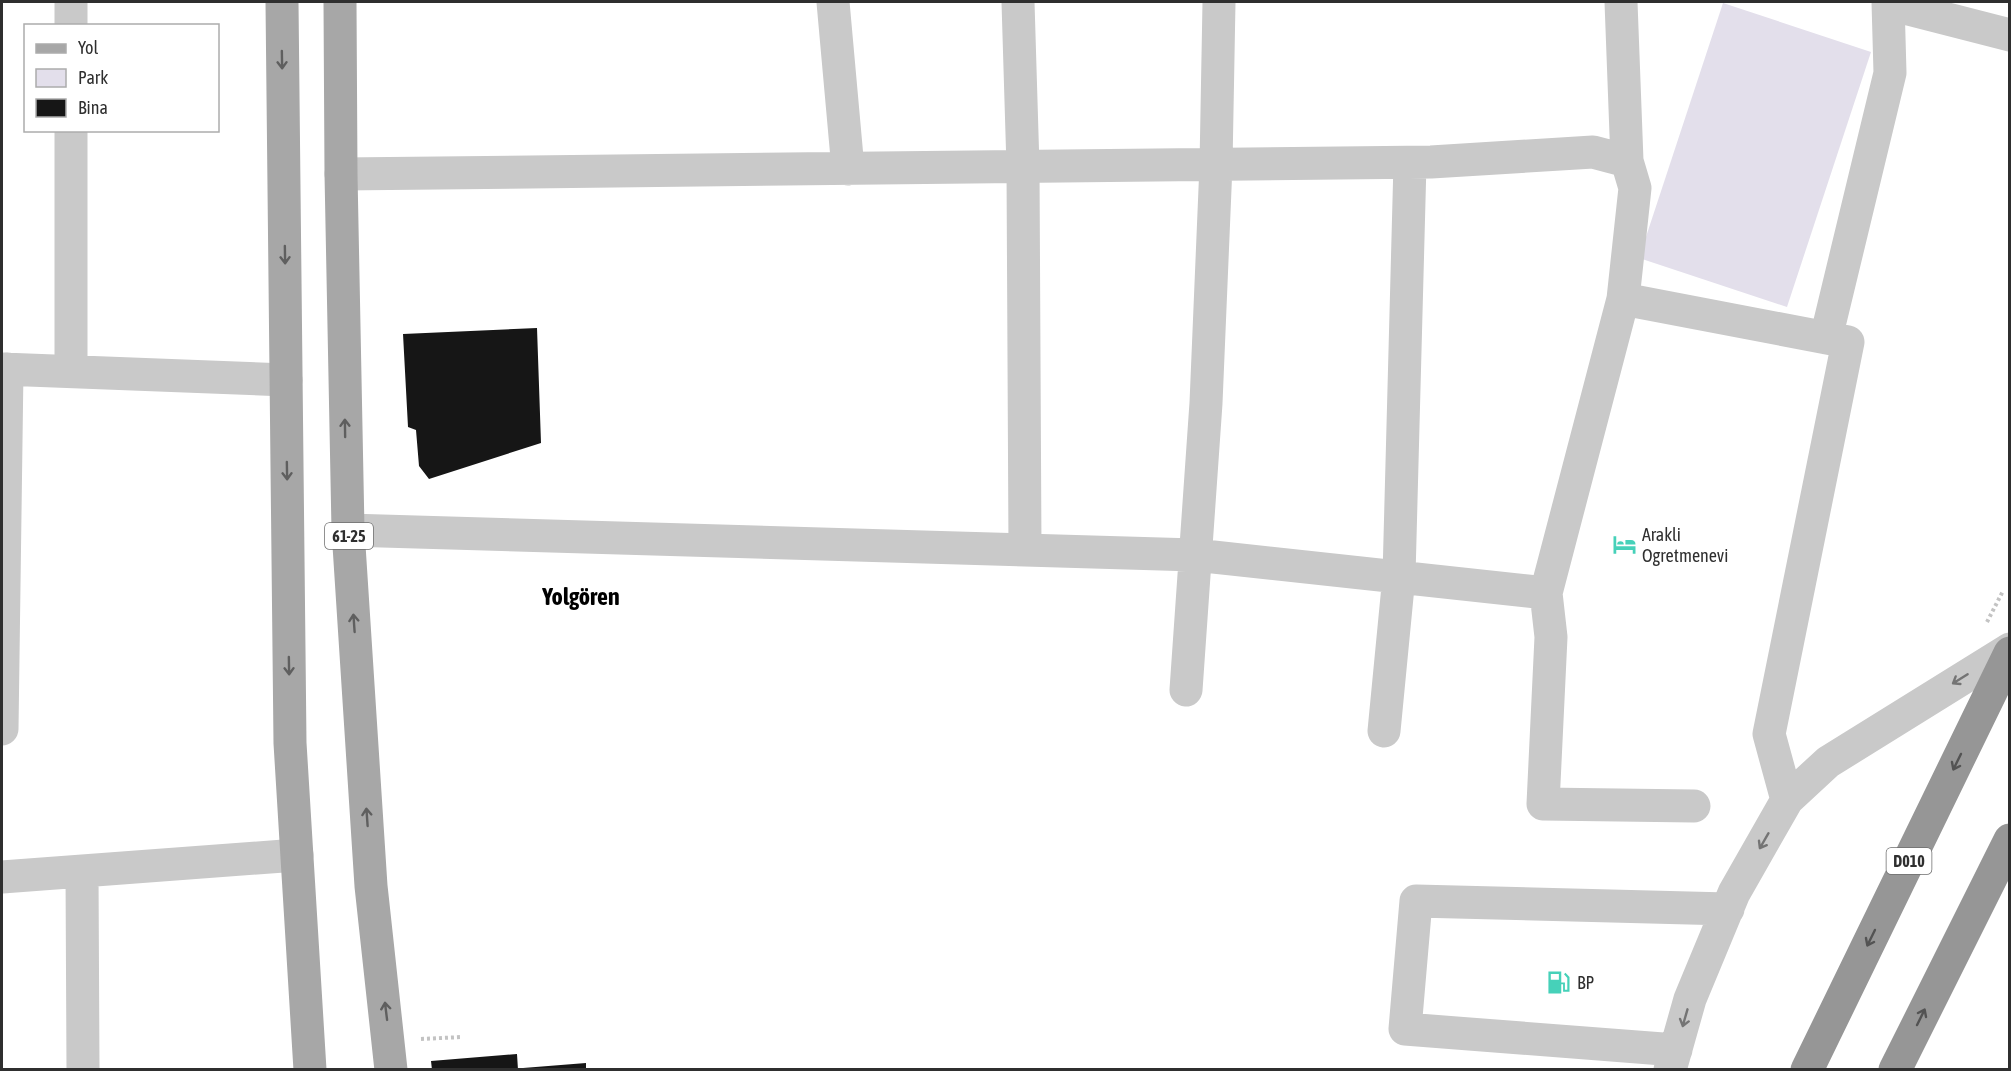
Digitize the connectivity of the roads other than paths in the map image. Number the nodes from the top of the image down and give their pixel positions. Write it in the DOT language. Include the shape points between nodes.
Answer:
graph roads {
  1 [pos="71,2"];
  2 [pos="282,2"];
  3 [pos="340,2"];
  4 [pos="833,2"];
  5 [pos="1018,2"];
  6 [pos="1219,2"];
  7 [pos="1621,2"];
  8 [pos="1889,3"];
  9 [pos="71,24"];
  10 [pos="2010,35"];
  11 [pos="71,132"];
  12 [pos="1627,161"];
  13 [pos="1410,162"];
  14 [pos="1216,165"];
  15 [pos="1023,167"];
  16 [pos="848,169"];
  17 [pos="341,174"];
  18 [pos="1623,299"];
  19 [pos="1826,338"];
  20 [pos="4,369"];
  21 [pos="71,371"];
  22 [pos="286,380"];
  23 [pos="348,530"];
  24 [pos="1024,550"];
  25 [pos="1195,555"];
  26 [pos="1400,576"];
  27 [pos="1546,593"];
  28 [pos="2010,651"];
  29 [pos="1186,690"];
  30 [pos="2,729"];
  31 [pos="1384,732"];
  32 [pos="1787,800"];
  33 [pos="1694,806"];
  34 [pos="2010,840"];
  35 [pos="297,855"];
  36 [pos="82,871"];
  37 [pos="2,877"];
  38 [pos="1728,909"];
  39 [pos="1673,1060"];
  40 [pos="83,1070"];
  41 [pos="310,1070"];
  42 [pos="391,1070"];
  43 [pos="1807,1070"];
  44 [pos="1895,1070"];
  1 -- 9 [label="street"];
  2 -- 22 [label="main road, one-way"];
  3 -- 17 [label="main road, 61-25"];
  4 -- 16 [label="street"];
  5 -- 15 [label="street"];
  6 -- 14 [label="street"];
  7 -- 12 [label="street"];
  8 -- 10 [label="street"];
  8 -- 19 [label="street" via="1890,73"];
  11 -- 21 [label="street"];
  12 -- 13 [label="street" via="1593,152"];
  12 -- 18 [label="street" via="1635,188"];
  13 -- 14 [label="street"];
  13 -- 26 [label="street"];
  14 -- 15 [label="street"];
  14 -- 25 [label="street"];
  15 -- 16 [label="street"];
  15 -- 24 [label="street"];
  16 -- 17 [label="street"];
  23 -- 17 [label="main road, 61-25, one-way"];
  18 -- 19 [label="street"];
  18 -- 27 [label="street"];
  19 -- 32 [label="street" via="1848,342 1769,734"];
  20 -- 21 [label="street"];
  20 -- 30 [label="street"];
  21 -- 22 [label="street"];
  22 -- 35 [label="main road, one-way" via="290,743"];
  23 -- 24 [label="street"];
  42 -- 23 [label="main road, 61-25, one-way" via="371,886"];
  24 -- 25 [label="street"];
  25 -- 26 [label="street"];
  25 -- 29 [label="street"];
  26 -- 27 [label="street"];
  26 -- 31 [label="street"];
  27 -- 33 [label="street" via="1551,637 1543,804"];
  28 -- 32 [label="street, one-way" via="1828,762"];
  28 -- 43 [label="highway, D010, one-way"];
  32 -- 38 [label="street, one-way"];
  44 -- 34 [label="highway, one-way"];
  35 -- 36 [label="street"];
  35 -- 41 [label="main road"];
  36 -- 37 [label="street"];
  36 -- 40 [label="street"];
  38 -- 39 [label="street, one-way" via="1690,999"];
  38 -- 39 [label="street" via="1416,901 1405,1029"];
}
